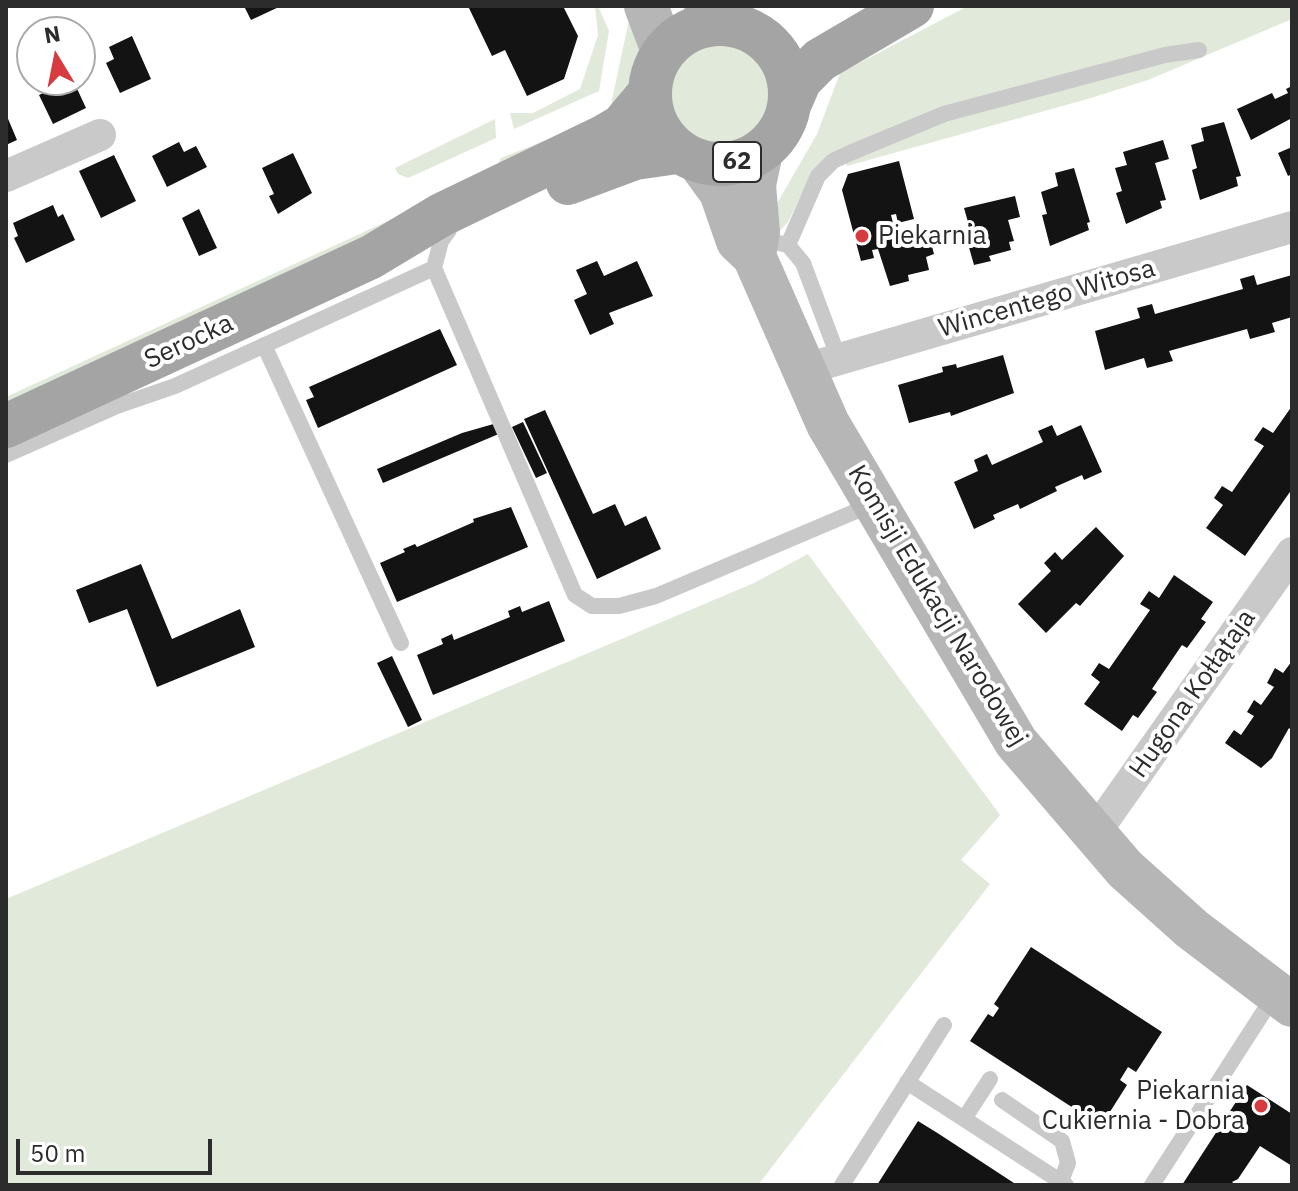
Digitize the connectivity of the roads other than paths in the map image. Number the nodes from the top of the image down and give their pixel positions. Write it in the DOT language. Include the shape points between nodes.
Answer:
graph roads {
  1 [pos="646,6"];
  2 [pos="876,6"];
  3 [pos="912,6"];
  4 [pos="716,15"];
  5 [pos="768,43"];
  6 [pos="1199,50"];
  7 [pos="663,51"];
  8 [pos="648,95"];
  9 [pos="790,103"];
  10 [pos="100,135"];
  11 [pos="761,152"];
  12 [pos="689,157"];
  13 [pos="6,176"];
  14 [pos="1292,227"];
  15 [pos="441,249"];
  16 [pos="771,250"];
  17 [pos="371,257"];
  18 [pos="264,345"];
  19 [pos="821,364"];
  20 [pos="6,426"];
  21 [pos="6,455"];
  22 [pos="873,504"];
  23 [pos="1292,553"];
  24 [pos="401,643"];
  25 [pos="1094,834"];
  26 [pos="1284,999"];
  27 [pos="944,1025"];
  28 [pos="990,1079"];
  29 [pos="907,1082"];
  30 [pos="1002,1100"];
  31 [pos="964,1119"];
  32 [pos="1064,1183"];
  33 [pos="842,1185"];
  34 [pos="1152,1185"];
  1 -- 7 [label="street"];
  2 -- 5 [label="main road"];
  3 -- 9 [label="main road, 62" via="820,60 800,80"];
  4 -- 5 [label="main road"];
  4 -- 7 [label="main road"];
  5 -- 9 [label="main road" via="783,61"];
  6 -- 16 [label="lane" via="944,114 850,153 818,176"];
  7 -- 8 [label="main road, 62"];
  8 -- 12 [label="main road, 62" via="662,136"];
  8 -- 17 [label="main road, Serocka / 62" via="622,126 605,136 441,215"];
  9 -- 11 [label="main road, 62" via="785,123"];
  10 -- 13 [label="street"];
  11 -- 12 [label="main road, 62" via="721,165"];
  11 -- 16 [label="street, Komisji Edukacji Narodowej" via="754,185 758,232"];
  12 -- 15 [label="main road, Serocka / 62" via="657,152 626,161"];
  12 -- 16 [label="street, Komisji Edukacji Narodowej" via="721,192 738,241"];
  14 -- 19 [label="street, Wincentego Witosa"];
  15 -- 17 [label="main road, Serocka / 62"];
  15 -- 18 [label="lane"];
  15 -- 22 [label="lane" via="565,576 575,595 592,606 619,606 656,596"];
  16 -- 19 [label="street, Komisji Edukacji Narodowej"];
  17 -- 20 [label="main road, Serocka / 62"];
  18 -- 21 [label="lane"];
  18 -- 24 [label="lane"];
  19 -- 22 [label="street, Komisji Edukacji Narodowej"];
  22 -- 25 [label="street, Komisji Edukacji Narodowej" via="1016,742"];
  23 -- 25 [label="street, Hugona Kołłątaja"];
  25 -- 26 [label="street, Komisji Edukacji Narodowej" via="1192,929"];
  26 -- 34 [label="lane"];
  27 -- 29 [label="lane"];
  28 -- 31 [label="lane"];
  29 -- 31 [label="lane"];
  29 -- 33 [label="lane"];
  30 -- 32 [label="lane" via="1062,1141 1068,1163"];
  31 -- 32 [label="lane"];
}
